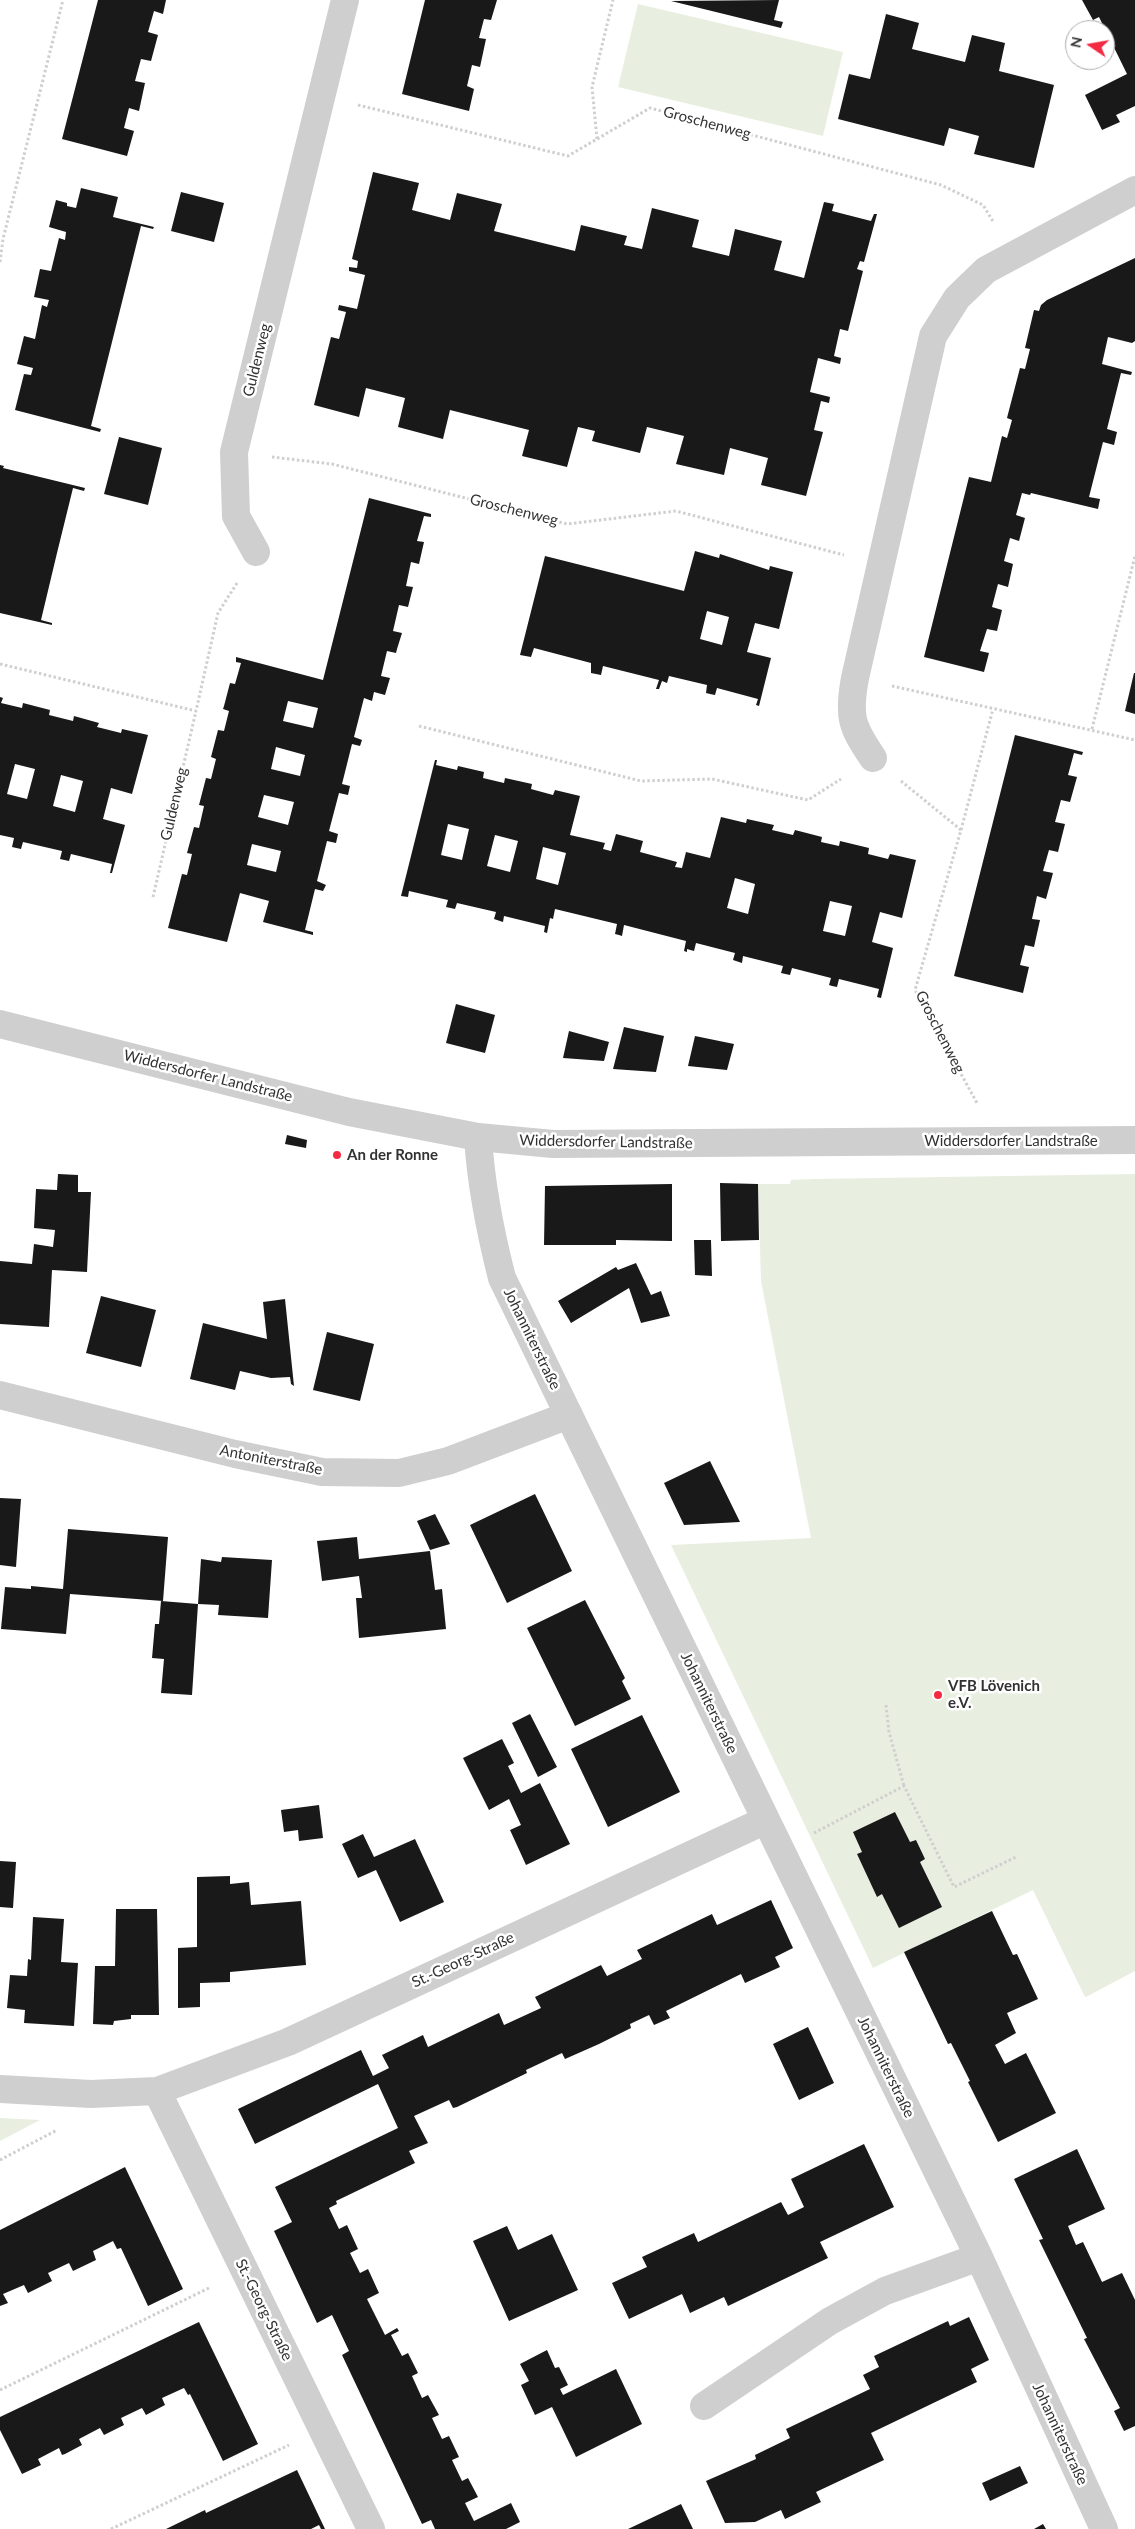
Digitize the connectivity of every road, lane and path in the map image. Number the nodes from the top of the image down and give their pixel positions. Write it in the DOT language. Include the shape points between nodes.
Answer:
graph roads {
  1 [pos="63,0"];
  2 [pos="345,0"];
  3 [pos="613,0"];
  4 [pos="321,96"];
  5 [pos="598,139"];
  6 [pos="1135,190"];
  7 [pos="1013,255"];
  8 [pos="0,262"];
  9 [pos="234,452"];
  10 [pos="256,552"];
  11 [pos="1135,556"];
  12 [pos="881,565"];
  13 [pos="0,664"];
  14 [pos="855,678"];
  15 [pos="993,709"];
  16 [pos="196,710"];
  17 [pos="419,726"];
  18 [pos="1092,729"];
  19 [pos="1135,740"];
  20 [pos="873,758"];
  21 [pos="961,830"];
  22 [pos="152,897"];
  23 [pos="0,1024"];
  24 [pos="478,1137"];
  25 [pos="1135,1140"];
  26 [pos="998,1141"];
  27 [pos="0,1394"];
  28 [pos="570,1415"];
  29 [pos="886,1704"];
  30 [pos="904,1786"];
  31 [pos="766,1820"];
  32 [pos="780,1850"];
  33 [pos="1016,1857"];
  34 [pos="0,2089"];
  35 [pos="157,2091"];
  36 [pos="979,2257"];
  37 [pos="244,2270"];
  38 [pos="0,2390"];
  39 [pos="704,2406"];
  40 [pos="322,2429"];
  41 [pos="111,2529"];
  42 [pos="371,2529"];
  43 [pos="1104,2529"];
  1 -- 8 [label="path"];
  2 -- 4 [label="street, Guldenweg"];
  3 -- 5 [label="path" via="592,87"];
  4 -- 5 [label="path, Groschenweg" via="568,156"];
  4 -- 9 [label="street, Guldenweg"];
  5 -- 7 [label="path, Groschenweg" via="650,108 942,184 983,205"];
  6 -- 7 [label="street"];
  7 -- 12 [label="street" via="986,270 957,298 933,336"];
  9 -- 10 [label="street, Guldenweg" via="236,516"];
  9 -- 12 [label="path, Groschenweg" via="332,464 567,524 676,511"];
  10 -- 16 [label="path, Guldenweg" via="218,613"];
  11 -- 18 [label="path"];
  12 -- 14 [label="street"];
  13 -- 16 [label="path"];
  14 -- 15 [label="path"];
  14 -- 20 [label="street" via="850,706 856,733"];
  15 -- 18 [label="path"];
  15 -- 21 [label="path, Groschenweg"];
  16 -- 22 [label="path, Guldenweg"];
  17 -- 20 [label="path" via="641,781 712,778 808,800"];
  18 -- 19 [label="path"];
  20 -- 21 [label="path"];
  21 -- 26 [label="path, Groschenweg" via="915,990"];
  23 -- 24 [label="street, Widdersdorfer Landstraße" via="349,1112"];
  24 -- 26 [label="street, Widdersdorfer Landstraße" via="553,1144"];
  24 -- 28 [label="street, Johanniterstraße" via="488,1221 502,1278"];
  25 -- 26 [label="street, Widdersdorfer Landstraße"];
  27 -- 28 [label="street, Antoniterstraße" via="235,1454 322,1472 399,1473 448,1461"];
  28 -- 31 [label="street, Johanniterstraße"];
  29 -- 30 [label="path" via="889,1732"];
  30 -- 32 [label="path"];
  30 -- 33 [label="path" via="954,1887"];
  31 -- 32 [label="street, Johanniterstraße"];
  31 -- 35 [label="street, St.-Georg-Straße" via="288,2042"];
  32 -- 36 [label="street, Johanniterstraße"];
  34 -- 35 [label="street, St.-Georg-Straße" via="91,2094"];
  35 -- 37 [label="street, St.-Georg-Straße"];
  36 -- 39 [label="street" via="885,2291 830,2322"];
  36 -- 43 [label="street, Johanniterstraße"];
  37 -- 38 [label="path"];
  37 -- 40 [label="street, St.-Georg-Straße"];
  40 -- 41 [label="path"];
  40 -- 42 [label="street, St.-Georg-Straße"];
}
